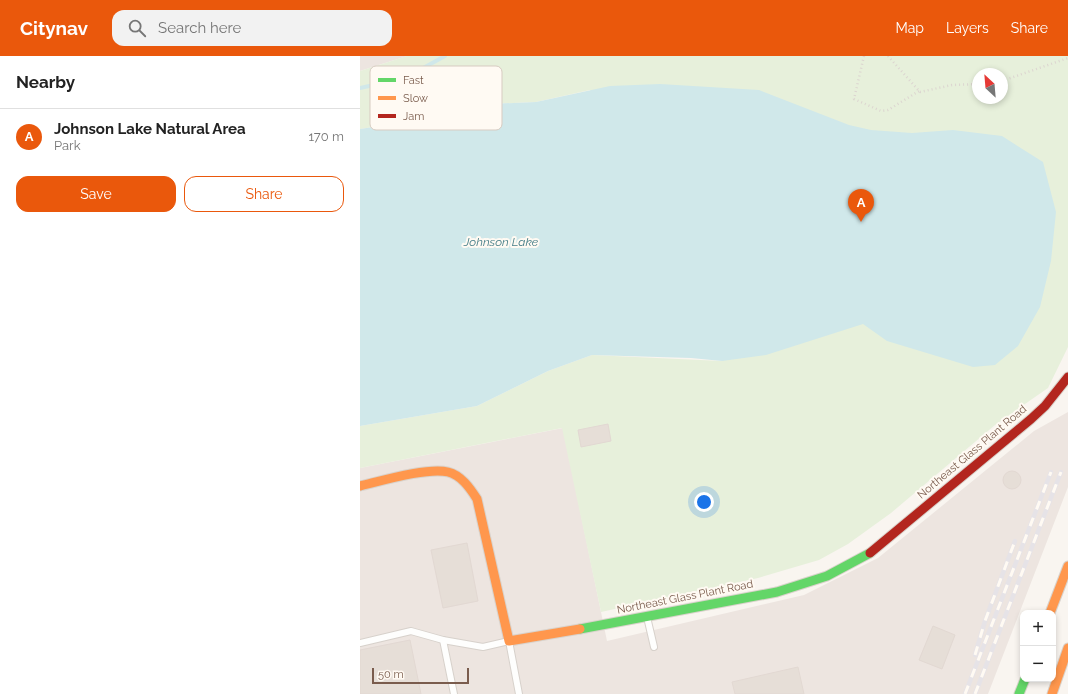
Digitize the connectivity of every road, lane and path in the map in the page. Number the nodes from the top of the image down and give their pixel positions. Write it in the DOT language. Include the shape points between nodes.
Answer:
graph roads {
  1 [pos="864,56"];
  2 [pos="888,56"];
  3 [pos="1068,58"];
  4 [pos="1008,80"];
  5 [pos="972,84"];
  6 [pos="919,91"];
  7 [pos="1068,377"];
  8 [pos="360,486"];
  9 [pos="1068,566"];
  10 [pos="1051,610"];
  11 [pos="647,616"];
  12 [pos="443,640"];
  13 [pos="509,641"];
  14 [pos="360,643"];
  15 [pos="654,647"];
  16 [pos="1068,648"];
  17 [pos="1024,682"];
  18 [pos="454,694"];
  19 [pos="519,694"];
  20 [pos="1019,694"];
  21 [pos="1052,694"];
  1 -- 6 [label="path" via="854,99 881,111 888,110"];
  2 -- 6 [label="path"];
  3 -- 4 [label="path"];
  5 -- 6 [label="path"];
  7 -- 11 [label="main road, Northeast Glass Plant Road" via="1031,419 894,534 851,564 805,585"];
  8 -- 13 [label="main road" via="447,471 470,486 477,499"];
  9 -- 10 [label="main road"];
  11 -- 13 [label="main road, Northeast Glass Plant Road" via="541,638"];
  11 -- 15 [label="lane"];
  12 -- 13 [label="lane" via="483,646"];
  12 -- 14 [label="lane" via="411,632"];
  12 -- 18 [label="lane"];
  13 -- 19 [label="lane"];
  16 -- 21 [label="main road"];
  17 -- 20 [label="main road"];
}
